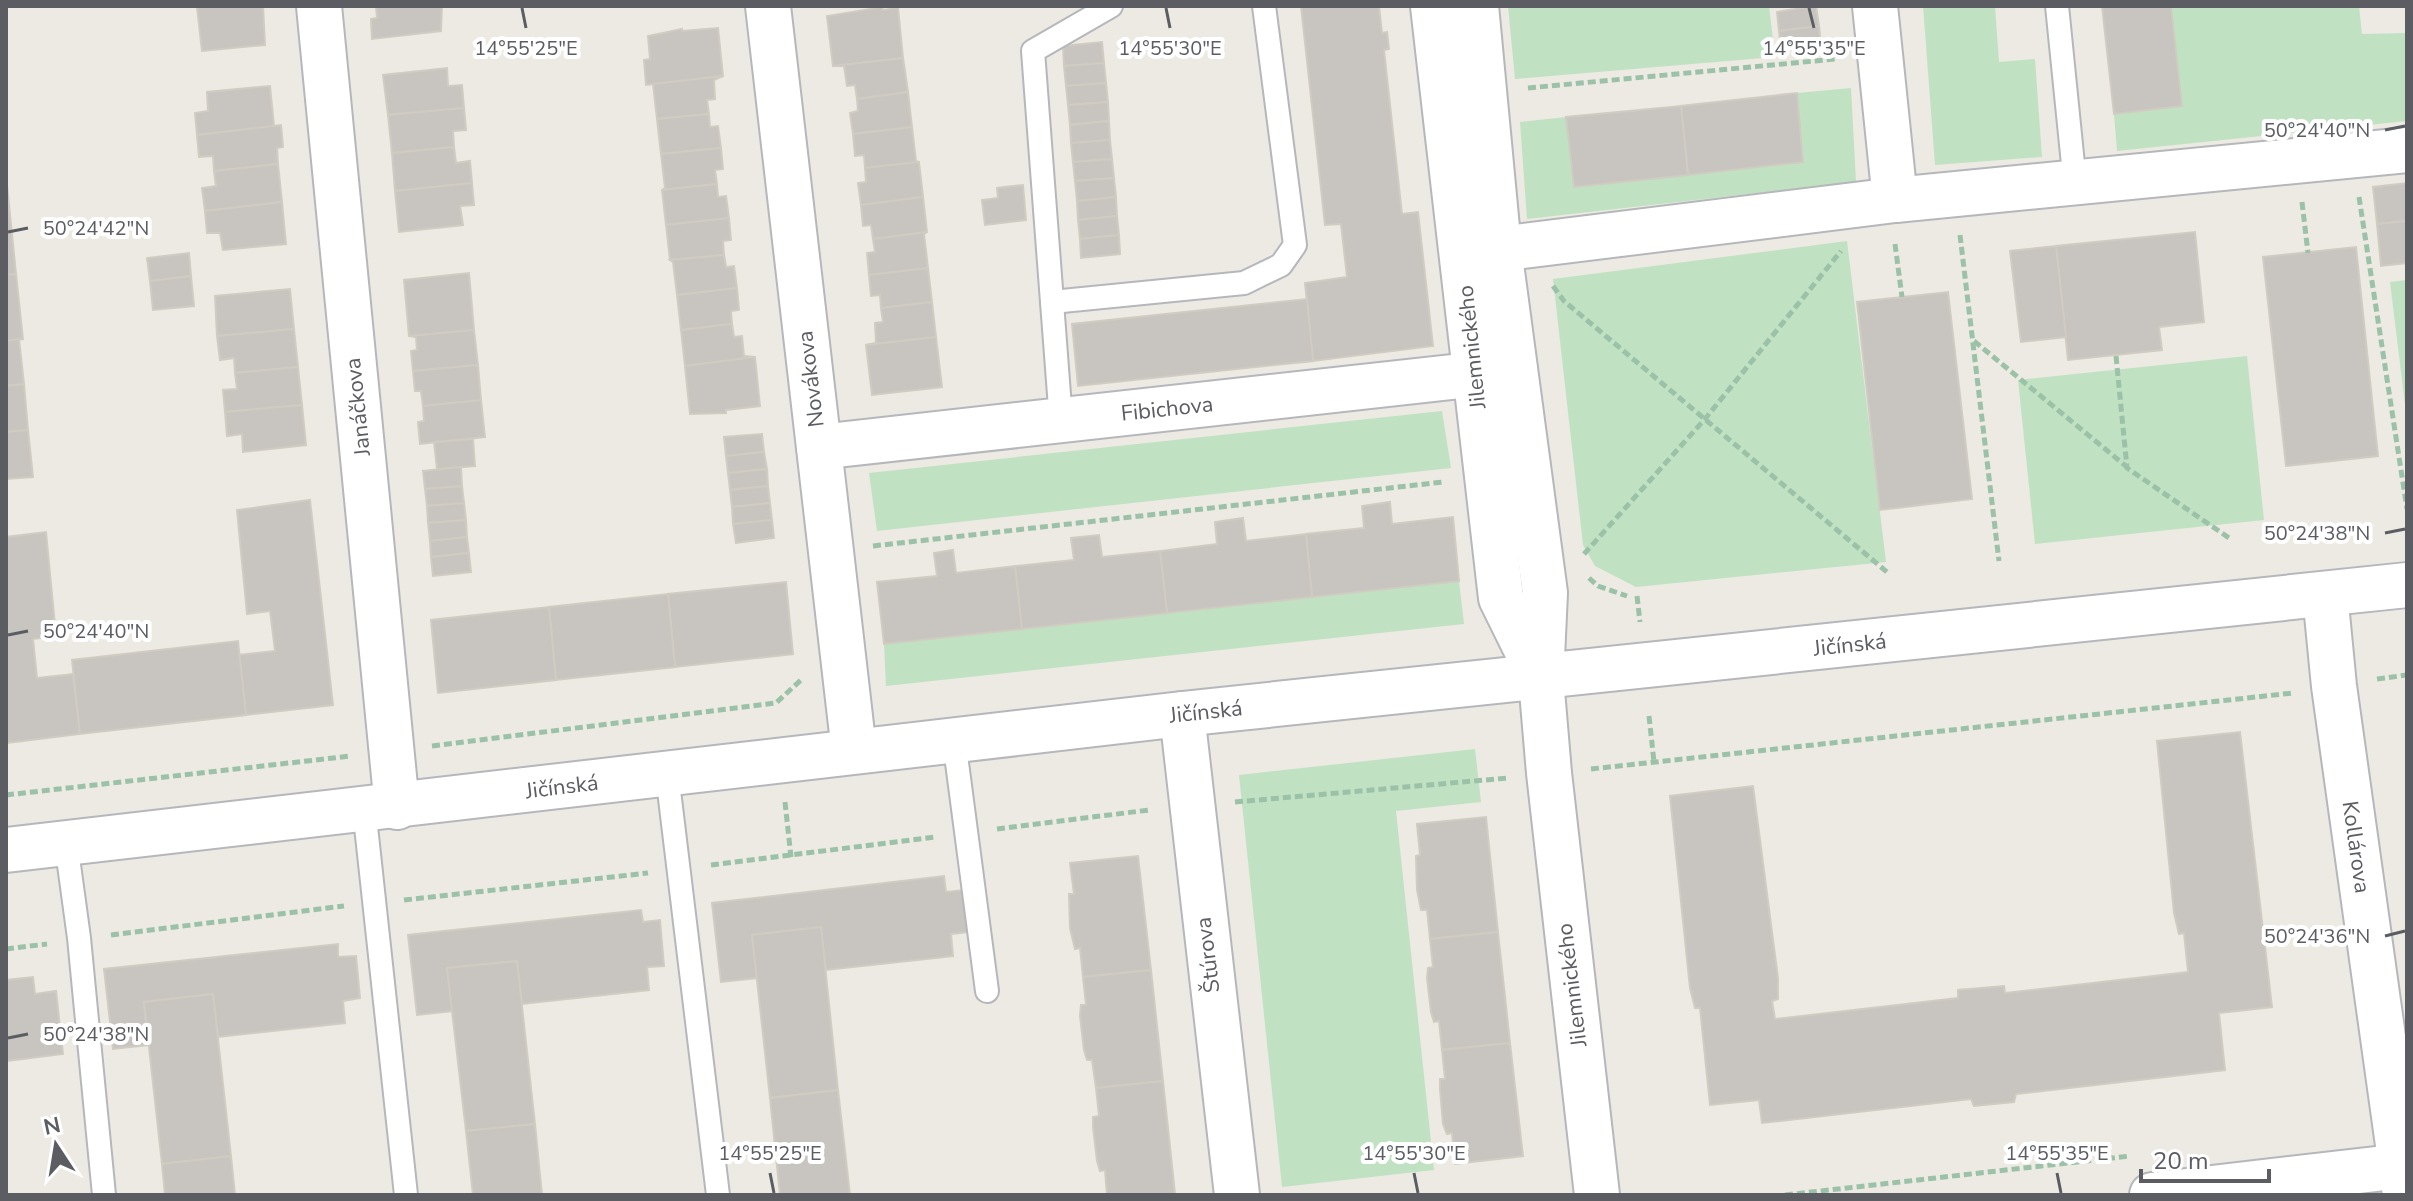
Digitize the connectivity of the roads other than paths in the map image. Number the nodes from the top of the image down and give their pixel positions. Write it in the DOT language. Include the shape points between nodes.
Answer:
graph roads {
  1 [pos="319,6"];
  2 [pos="768,6"];
  3 [pos="1111,6"];
  4 [pos="1264,6"];
  5 [pos="1433,6"];
  6 [pos="1476,6"];
  7 [pos="1875,6"];
  8 [pos="2057,6"];
  9 [pos="2407,150"];
  10 [pos="2075,184"];
  11 [pos="1894,215"];
  12 [pos="1499,249"];
  13 [pos="1052,302"];
  14 [pos="1495,373"];
  15 [pos="1061,421"];
  16 [pos="819,447"];
  17 [pos="2407,585"];
  18 [pos="2325,594"];
  19 [pos="1541,679"];
  20 [pos="1182,714"];
  21 [pos="954,740"];
  22 [pos="854,751"];
  23 [pos="667,774"];
  24 [pos="381,808"];
  25 [pos="66,843"];
  26 [pos="6,850"];
  27 [pos="987,991"];
  28 [pos="2403,1180"];
  29 [pos="104,1195"];
  30 [pos="406,1195"];
  31 [pos="718,1195"];
  32 [pos="1237,1195"];
  33 [pos="1597,1195"];
  34 [pos="2152,1195"];
  1 -- 24 [label="street, Janáčkova" via="377,601"];
  2 -- 16 [label="street, Novákova"];
  3 -- 13 [label="lane" via="1033,51"];
  4 -- 13 [label="lane" via="1295,245 1281,265 1244,283"];
  5 -- 14 [label="street, Jilemnického"];
  6 -- 12 [label="street, Jilemnického"];
  7 -- 11 [label="street"];
  8 -- 10 [label="lane"];
  9 -- 10 [label="street"];
  10 -- 11 [label="street"];
  11 -- 12 [label="street"];
  12 -- 14 [label="street, Jilemnického"];
  13 -- 15 [label="lane"];
  14 -- 15 [label="street, Fibichova"];
  14 -- 19 [label="street, Jilemnického" via="1545,593"];
  14 -- 19 [label="street, Jilemnického" via="1486,476 1501,598"];
  15 -- 16 [label="street, Fibichova"];
  16 -- 22 [label="street, Novákova"];
  17 -- 18 [label="street, Jičínská"];
  18 -- 19 [label="street, Jičínská"];
  18 -- 28 [label="street, Kollárova"];
  19 -- 20 [label="street, Jičínská"];
  19 -- 33 [label="street, Jilemnického"];
  20 -- 21 [label="street, Jičínská"];
  20 -- 32 [label="street, Štúrova"];
  21 -- 22 [label="street, Jičínská"];
  21 -- 27 [label="lane"];
  22 -- 23 [label="street, Jičínská"];
  23 -- 24 [label="street, Jičínská"];
  23 -- 31 [label="lane"];
  24 -- 25 [label="street, Jičínská"];
  24 -- 30 [label="lane"];
  25 -- 26 [label="street, Jičínská"];
  25 -- 29 [label="lane"];
  28 -- 34 [label="street"];
}
